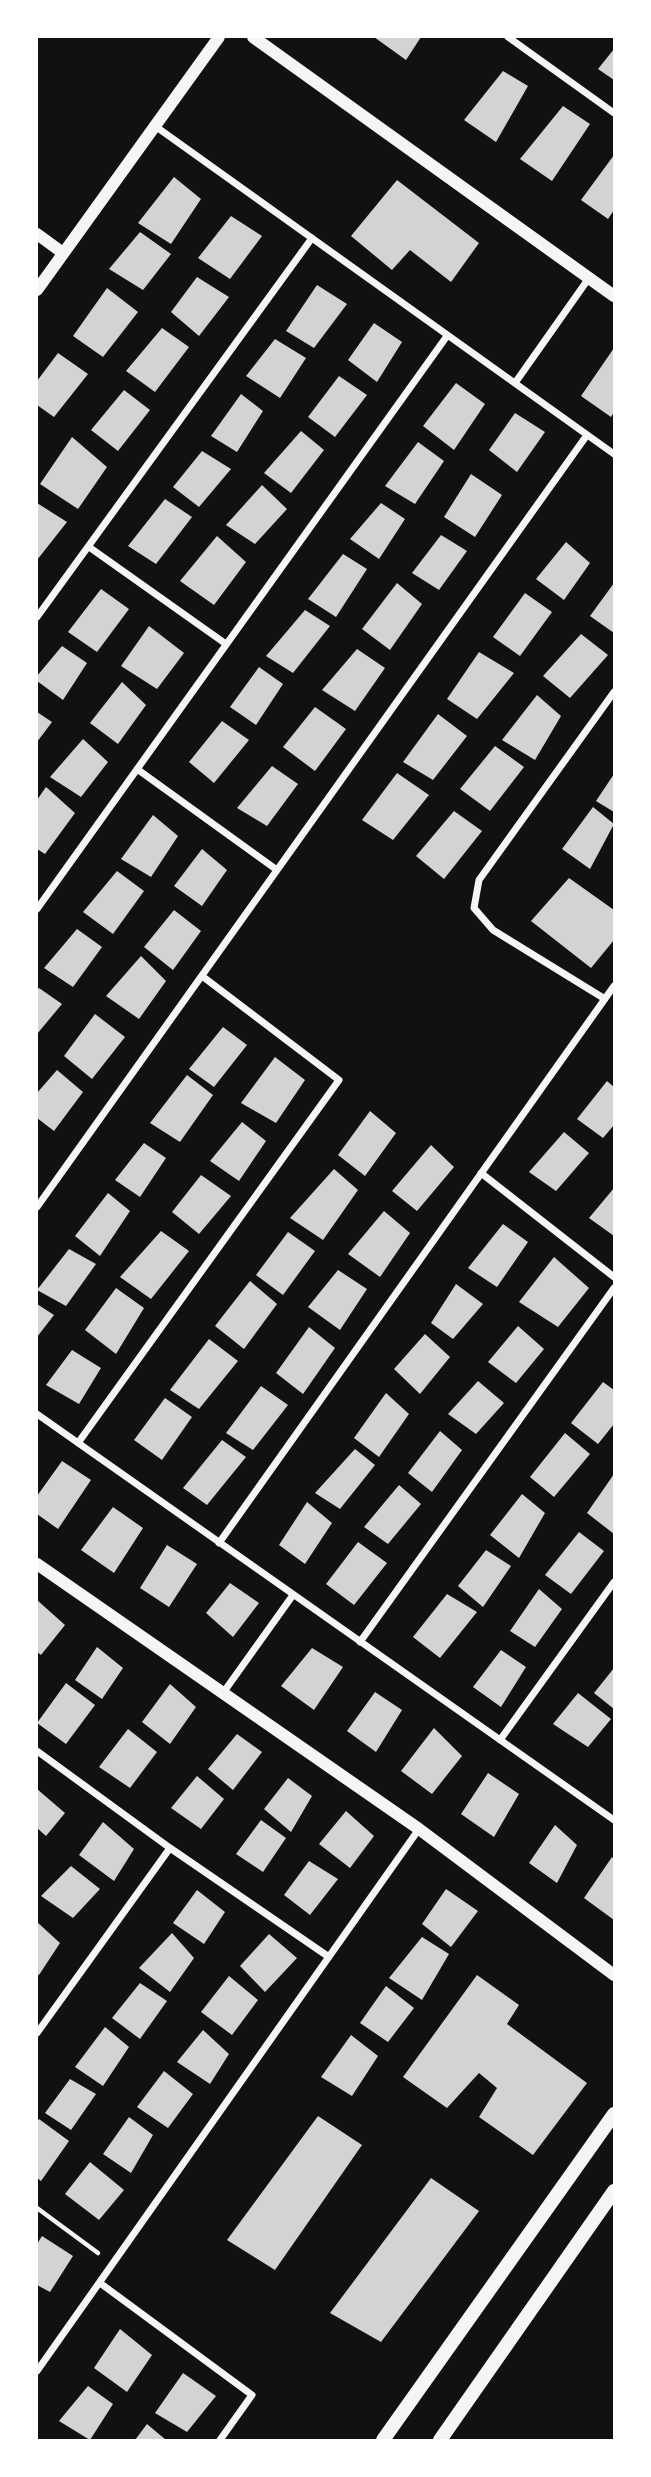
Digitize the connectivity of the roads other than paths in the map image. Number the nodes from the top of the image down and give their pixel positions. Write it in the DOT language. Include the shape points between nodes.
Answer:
graph roads {
  1 [pos="219,37"];
  2 [pos="253,37"];
  3 [pos="508,37"];
  4 [pos="614,113"];
  5 [pos="155,126"];
  6 [pos="37,233"];
  7 [pos="313,238"];
  8 [pos="63,253"];
  9 [pos="589,278"];
  10 [pos="37,290"];
  11 [pos="614,296"];
  12 [pos="447,336"];
  13 [pos="515,383"];
  14 [pos="587,435"];
  15 [pos="614,454"];
  16 [pos="89,547"];
  17 [pos="37,617"];
  18 [pos="226,645"];
  19 [pos="614,692"];
  20 [pos="137,769"];
  21 [pos="277,870"];
  22 [pos="37,909"];
  23 [pos="202,976"];
  24 [pos="614,986"];
  25 [pos="605,999"];
  26 [pos="481,1173"];
  27 [pos="37,1207"];
  28 [pos="614,1277"];
  29 [pos="614,1288"];
  30 [pos="37,1414"];
  31 [pos="78,1443"];
  32 [pos="219,1543"];
  33 [pos="37,1563"];
  34 [pos="614,1583"];
  35 [pos="293,1595"];
  36 [pos="360,1642"];
  37 [pos="223,1693"];
  38 [pos="500,1740"];
  39 [pos="37,1751"];
  40 [pos="614,1820"];
  41 [pos="419,1829"];
  42 [pos="170,1848"];
  43 [pos="329,1957"];
  44 [pos="614,1975"];
  45 [pos="37,2033"];
  46 [pos="614,2115"];
  47 [pos="614,2191"];
  48 [pos="100,2283"];
  49 [pos="37,2371"];
  50 [pos="220,2440"];
  51 [pos="383,2440"];
  52 [pos="440,2440"];
  1 -- 5 [label="street"];
  2 -- 9 [label="street"];
  3 -- 4 [label="street"];
  5 -- 7 [label="street"];
  5 -- 8 [label="street"];
  6 -- 8 [label="street"];
  7 -- 12 [label="street"];
  7 -- 16 [label="street"];
  8 -- 10 [label="street"];
  9 -- 11 [label="street"];
  9 -- 13 [label="street"];
  12 -- 13 [label="street"];
  12 -- 18 [label="street"];
  13 -- 14 [label="street"];
  14 -- 15 [label="street"];
  14 -- 21 [label="street"];
  16 -- 17 [label="street"];
  16 -- 18 [label="street"];
  18 -- 20 [label="street"];
  19 -- 25 [label="street" via="479,880 474,908 493,930"];
  20 -- 21 [label="street"];
  20 -- 22 [label="street"];
  21 -- 23 [label="street"];
  23 -- 27 [label="street"];
  23 -- 31 [label="street" via="339,1080"];
  24 -- 25 [label="street"];
  25 -- 26 [label="street"];
  26 -- 28 [label="street"];
  26 -- 32 [label="street"];
  29 -- 36 [label="street"];
  30 -- 31 [label="street"];
  31 -- 32 [label="street"];
  32 -- 35 [label="street"];
  33 -- 37 [label="street"];
  34 -- 38 [label="street"];
  35 -- 36 [label="street"];
  35 -- 37 [label="street"];
  36 -- 38 [label="street"];
  37 -- 41 [label="street"];
  38 -- 40 [label="street"];
  39 -- 42 [label="street"];
  41 -- 43 [label="street"];
  41 -- 44 [label="street"];
  42 -- 43 [label="street"];
  42 -- 45 [label="street"];
  43 -- 48 [label="street"];
  46 -- 51 [label="main road"];
  47 -- 52 [label="main road"];
  48 -- 49 [label="street"];
  48 -- 50 [label="street" via="252,2395"];
}
